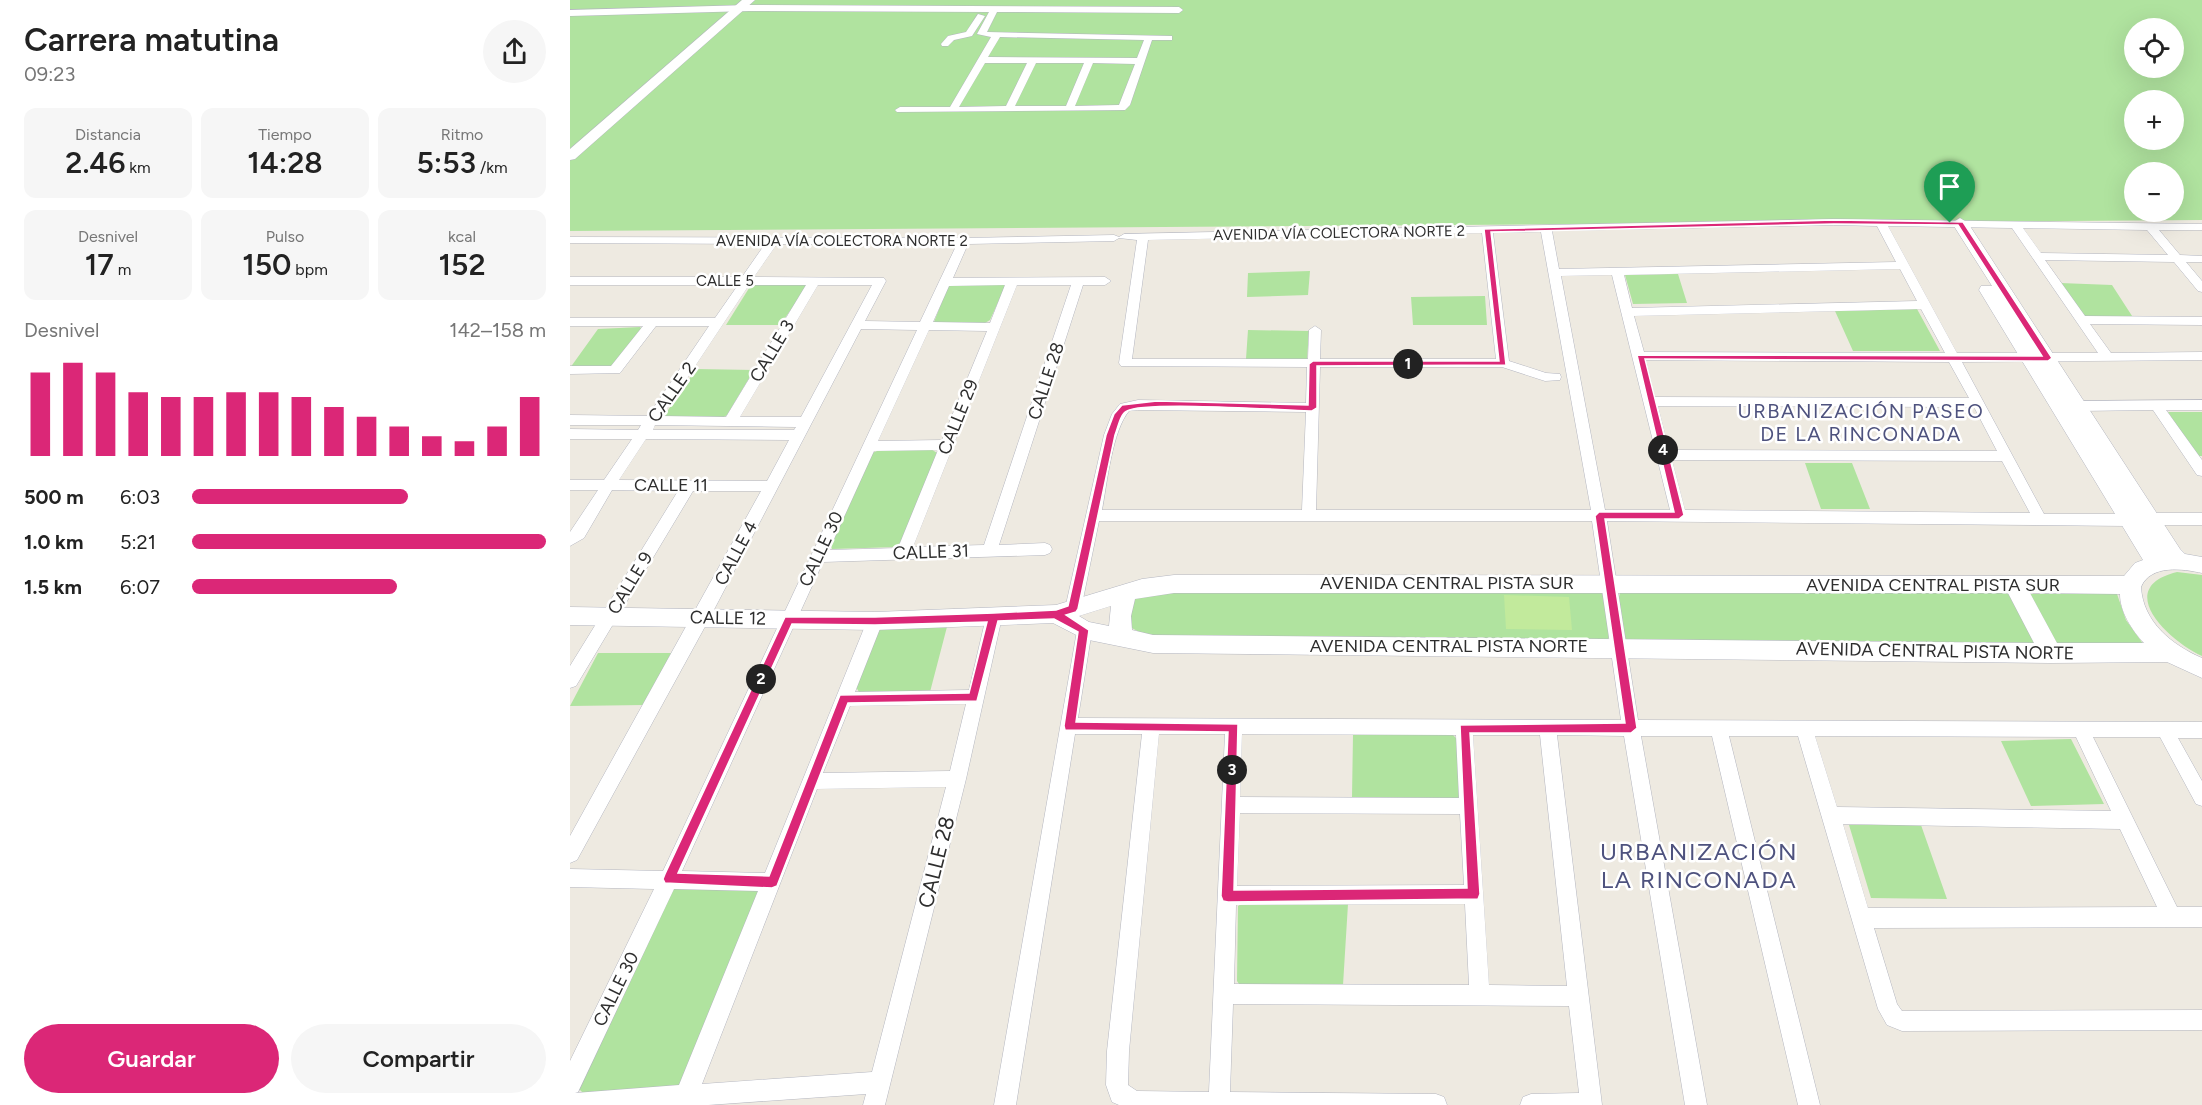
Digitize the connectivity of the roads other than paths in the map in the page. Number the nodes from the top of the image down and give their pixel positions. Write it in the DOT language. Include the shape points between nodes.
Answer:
graph roads {
  1 [pos="740,5"];
  2 [pos="983,9"];
  3 [pos="997,9"];
  4 [pos="1179,10"];
  5 [pos="570,13"];
  6 [pos="996,36"];
  7 [pos="1149,37"];
  8 [pos="1169,38"];
  9 [pos="945,45"];
  10 [pos="982,60"];
  11 [pos="1032,61"];
  12 [pos="1090,61"];
  13 [pos="1141,61"];
  14 [pos="953,109"];
  15 [pos="1009,109"];
  16 [pos="1069,109"];
  17 [pos="900,110"];
  18 [pos="570,138"];
  19 [pos="570,156"];
  20 [pos="1881,223"];
  21 [pos="1953,223"];
  22 [pos="2015,224"];
  23 [pos="2149,225"];
  24 [pos="2202,227"];
  25 [pos="1546,229"];
  26 [pos="1487,230"];
  27 [pos="1143,237"];
  28 [pos="570,240"];
  29 [pos="773,241"];
  30 [pos="964,241"];
  31 [pos="2038,256"];
  32 [pos="2176,258"];
  33 [pos="2202,259"];
  34 [pos="1902,265"];
  35 [pos="1617,271"];
  36 [pos="1553,273"];
  37 [pos="570,281"];
  38 [pos="748,281"];
  39 [pos="814,281"];
  40 [pos="880,281"];
  41 [pos="1013,281"];
  42 [pos="1078,281"];
  43 [pos="1105,281"];
  44 [pos="945,282"];
  45 [pos="2202,288"];
  46 [pos="1924,305"];
  47 [pos="1628,312"];
  48 [pos="2082,320"];
  49 [pos="2202,321"];
  50 [pos="570,322"];
  51 [pos="720,322"];
  52 [pos="652,323"];
  53 [pos="857,325"];
  54 [pos="926,326"];
  55 [pos="994,327"];
  56 [pos="1315,330"];
  57 [pos="1640,356"];
  58 [pos="2202,356"];
  59 [pos="2107,357"];
  60 [pos="1952,358"];
  61 [pos="2029,358"];
  62 [pos="2048,358"];
  63 [pos="1503,363"];
  64 [pos="1313,364"];
  65 [pos="570,370"];
  66 [pos="1555,377"];
  67 [pos="1651,401"];
  68 [pos="1977,403"];
  69 [pos="2156,405"];
  70 [pos="2202,405"];
  71 [pos="2078,406"];
  72 [pos="1312,408"];
  73 [pos="570,420"];
  74 [pos="652,420"];
  75 [pos="730,422"];
  76 [pos="801,429"];
  77 [pos="570,434"];
  78 [pos="643,434"];
  79 [pos="947,445"];
  80 [pos="868,446"];
  81 [pos="1664,454"];
  82 [pos="2006,456"];
  83 [pos="2199,463"];
  84 [pos="570,485"];
  85 [pos="608,485"];
  86 [pos="689,485"];
  87 [pos="771,486"];
  88 [pos="1309,515"];
  89 [pos="1679,515"];
  90 [pos="1094,516"];
  91 [pos="1599,516"];
  92 [pos="2039,517"];
  93 [pos="2150,519"];
  94 [pos="2202,519"];
  95 [pos="2128,520"];
  96 [pos="570,540"];
  97 [pos="1045,549"];
  98 [pos="990,550"];
  99 [pos="903,553"];
  100 [pos="818,556"];
  101 [pos="2179,561"];
  102 [pos="2156,563"];
  103 [pos="2202,565"];
  104 [pos="1609,583"];
  105 [pos="2015,585"];
  106 [pos="2131,585"];
  107 [pos="1126,593"];
  108 [pos="1064,612"];
  109 [pos="570,616"];
  110 [pos="609,617"];
  111 [pos="994,617"];
  112 [pos="701,618"];
  113 [pos="788,620"];
  114 [pos="875,621"];
  115 [pos="1084,630"];
  116 [pos="1122,639"];
  117 [pos="1620,647"];
  118 [pos="2171,652"];
  119 [pos="2050,653"];
  120 [pos="2202,668"];
  121 [pos="570,681"];
  122 [pos="974,697"];
  123 [pos="844,699"];
  124 [pos="1069,726"];
  125 [pos="1151,727"];
  126 [pos="1234,727"];
  127 [pos="1631,728"];
  128 [pos="1803,728"];
  129 [pos="1464,729"];
  130 [pos="1548,729"];
  131 [pos="1719,729"];
  132 [pos="2081,730"];
  133 [pos="2165,730"];
  134 [pos="2202,730"];
  135 [pos="957,779"];
  136 [pos="811,781"];
  137 [pos="2202,798"];
  138 [pos="1231,805"];
  139 [pos="1469,806"];
  140 [pos="1831,815"];
  141 [pos="2124,820"];
  142 [pos="570,854"];
  143 [pos="570,878"];
  144 [pos="669,879"];
  145 [pos="772,882"];
  146 [pos="1474,894"];
  147 [pos="1228,896"];
  148 [pos="2172,917"];
  149 [pos="2202,917"];
  150 [pos="1860,918"];
  151 [pos="1224,994"];
  152 [pos="1480,996"];
  153 [pos="1579,996"];
  154 [pos="2202,1020"];
  155 [pos="880,1082"];
  156 [pos="570,1084"];
  157 [pos="686,1096"];
  158 [pos="1219,1102"];
  159 [pos="570,1104"];
  160 [pos="874,1105"];
  161 [pos="1005,1105"];
  162 [pos="1436,1105"];
  163 [pos="1531,1105"];
  164 [pos="1591,1105"];
  165 [pos="1696,1105"];
  166 [pos="1809,1105"];
  1 -- 2 [label="street"];
  1 -- 5 [label="street"];
  1 -- 18 [label="street"];
  1 -- 19 [label="street"];
  2 -- 3 [label="street"];
  2 -- 9 [label="street" via="971,32 951,38"];
  3 -- 4 [label="street"];
  3 -- 6 [label="street" via="981,33"];
  6 -- 7 [label="street"];
  6 -- 10 [label="street"];
  7 -- 8 [label="street"];
  7 -- 13 [label="street"];
  10 -- 11 [label="street"];
  10 -- 14 [label="street"];
  11 -- 12 [label="street"];
  11 -- 15 [label="street"];
  12 -- 13 [label="street"];
  12 -- 16 [label="street"];
  13 -- 16 [label="street" via="1124,106"];
  14 -- 15 [label="street"];
  14 -- 17 [label="street"];
  15 -- 16 [label="street"];
  20 -- 21 [label="street, AVENIDA VÍA COLECTORA NORTE 2"];
  20 -- 25 [label="street, AVENIDA VÍA COLECTORA NORTE 2"];
  20 -- 34 [label="street"];
  21 -- 22 [label="street, AVENIDA VÍA COLECTORA NORTE 2"];
  21 -- 61 [label="street"];
  21 -- 62 [label="street"];
  22 -- 23 [label="street, AVENIDA VÍA COLECTORA NORTE 2"];
  22 -- 31 [label="street"];
  23 -- 24 [label="street, AVENIDA VÍA COLECTORA NORTE 2"];
  23 -- 32 [label="street"];
  25 -- 26 [label="street, AVENIDA VÍA COLECTORA NORTE 2"];
  25 -- 36 [label="street"];
  26 -- 27 [label="street, AVENIDA VÍA COLECTORA NORTE 2"];
  26 -- 63 [label="street"];
  27 -- 30 [label="street, AVENIDA VÍA COLECTORA NORTE 2"];
  27 -- 64 [label="street" via="1125,363"];
  28 -- 29 [label="street, AVENIDA VÍA COLECTORA NORTE 2"];
  29 -- 30 [label="street, AVENIDA VÍA COLECTORA NORTE 2"];
  29 -- 38 [label="street, CALLE 2"];
  30 -- 44 [label="street, CALLE 30"];
  31 -- 32 [label="street"];
  31 -- 48 [label="street"];
  32 -- 33 [label="street"];
  32 -- 45 [label="street"];
  34 -- 35 [label="street"];
  34 -- 46 [label="street"];
  35 -- 36 [label="street"];
  35 -- 47 [label="street"];
  36 -- 91 [label="street"];
  37 -- 38 [label="street, CALLE 5"];
  38 -- 39 [label="street, CALLE 5"];
  38 -- 51 [label="street, CALLE 2"];
  39 -- 40 [label="street, CALLE 5"];
  39 -- 75 [label="street, CALLE 3"];
  40 -- 53 [label="street, CALLE 4"];
  41 -- 42 [label="street"];
  41 -- 44 [label="street"];
  41 -- 55 [label="street, CALLE 29"];
  42 -- 43 [label="street"];
  42 -- 98 [label="street, CALLE 28"];
  44 -- 54 [label="street, CALLE 30"];
  46 -- 47 [label="street"];
  46 -- 60 [label="street"];
  47 -- 57 [label="street"];
  48 -- 49 [label="street"];
  48 -- 59 [label="street"];
  50 -- 52 [label="street"];
  51 -- 52 [label="street"];
  51 -- 74 [label="street, CALLE 2"];
  52 -- 65 [label="street" via="615,370"];
  53 -- 54 [label="street"];
  53 -- 76 [label="street, CALLE 4"];
  54 -- 55 [label="street"];
  54 -- 80 [label="street, CALLE 30"];
  55 -- 79 [label="street, CALLE 29"];
  56 -- 64 [label="street"];
  57 -- 60 [label="street"];
  57 -- 67 [label="street"];
  58 -- 59 [label="street"];
  59 -- 62 [label="street"];
  60 -- 61 [label="street"];
  60 -- 68 [label="street"];
  61 -- 62 [label="street"];
  61 -- 95 [label="street"];
  62 -- 71 [label="street"];
  63 -- 64 [label="street"];
  63 -- 66 [label="street"];
  64 -- 72 [label="street"];
  67 -- 68 [label="street"];
  67 -- 81 [label="street"];
  68 -- 82 [label="street"];
  69 -- 70 [label="street"];
  69 -- 71 [label="street"];
  69 -- 83 [label="street"];
  71 -- 93 [label="street"];
  72 -- 88 [label="street"];
  72 -- 90 [label="street" via="1157,404 1125,407 1111,435"];
  73 -- 74 [label="street"];
  74 -- 75 [label="street"];
  74 -- 78 [label="street, CALLE 2"];
  75 -- 76 [label="street"];
  76 -- 78 [label="street"];
  76 -- 87 [label="street, CALLE 4"];
  77 -- 78 [label="street"];
  78 -- 85 [label="street, CALLE 2"];
  79 -- 80 [label="street"];
  79 -- 99 [label="street, CALLE 29"];
  80 -- 100 [label="street, CALLE 30"];
  81 -- 82 [label="street"];
  81 -- 89 [label="street"];
  82 -- 92 [label="street"];
  84 -- 85 [label="street, CALLE 11"];
  85 -- 86 [label="street, CALLE 11"];
  85 -- 96 [label="street, CALLE 2" via="579,534"];
  86 -- 87 [label="street, CALLE 11"];
  86 -- 110 [label="street, CALLE 9"];
  87 -- 112 [label="street, CALLE 4"];
  88 -- 90 [label="street"];
  88 -- 91 [label="street"];
  89 -- 91 [label="street"];
  89 -- 92 [label="street"];
  90 -- 108 [label="street"];
  91 -- 104 [label="street"];
  92 -- 95 [label="street"];
  93 -- 94 [label="street"];
  93 -- 101 [label="street"];
  95 -- 102 [label="street"];
  97 -- 98 [label="street, CALLE 31"];
  98 -- 99 [label="street, CALLE 31"];
  99 -- 100 [label="street, CALLE 31"];
  100 -- 113 [label="street, CALLE 30"];
  101 -- 102 [label="street"];
  101 -- 103 [label="street"];
  102 -- 106 [label="street" via="2136,575"];
  104 -- 105 [label="street, AVENIDA CENTRAL PISTA SUR"];
  104 -- 107 [label="street, AVENIDA CENTRAL PISTA SUR" via="1174,584"];
  104 -- 117 [label="street"];
  105 -- 106 [label="street, AVENIDA CENTRAL PISTA SUR"];
  105 -- 119 [label="street"];
  106 -- 118 [label="street" via="2131,600 2138,618"];
  107 -- 108 [label="street, AVENIDA CENTRAL PISTA SUR"];
  107 -- 116 [label="street" via="1119,626"];
  108 -- 111 [label="street, AVENIDA CENTRAL PISTA SUR"];
  108 -- 115 [label="street, AVENIDA CENTRAL PISTA NORTE"];
  109 -- 110 [label="street, CALLE 12"];
  110 -- 112 [label="street, CALLE 12"];
  110 -- 121 [label="street, CALLE 9"];
  111 -- 114 [label="street, CALLE 12"];
  111 -- 122 [label="street, CALLE 28"];
  112 -- 113 [label="street, CALLE 12"];
  112 -- 142 [label="street, CALLE 4"];
  113 -- 114 [label="street, CALLE 12"];
  113 -- 144 [label="street, CALLE 30"];
  114 -- 123 [label="street"];
  115 -- 116 [label="street, AVENIDA CENTRAL PISTA NORTE"];
  115 -- 124 [label="street"];
  116 -- 117 [label="street, AVENIDA CENTRAL PISTA NORTE" via="1153,644"];
  117 -- 119 [label="street, AVENIDA CENTRAL PISTA NORTE"];
  117 -- 127 [label="street"];
  118 -- 119 [label="street, AVENIDA CENTRAL PISTA NORTE"];
  118 -- 120 [label="street"];
  122 -- 123 [label="street"];
  122 -- 135 [label="street, CALLE 28"];
  123 -- 136 [label="street"];
  124 -- 125 [label="street"];
  124 -- 161 [label="street"];
  125 -- 126 [label="street"];
  125 -- 158 [label="street" via="1117,1084 1120,1094 1136,1102"];
  126 -- 129 [label="street"];
  126 -- 138 [label="street"];
  127 -- 130 [label="street"];
  127 -- 131 [label="street"];
  127 -- 165 [label="street"];
  128 -- 131 [label="street"];
  128 -- 132 [label="street"];
  128 -- 140 [label="street"];
  129 -- 130 [label="street"];
  129 -- 139 [label="street"];
  130 -- 153 [label="street"];
  131 -- 166 [label="street"];
  132 -- 133 [label="street"];
  132 -- 141 [label="street"];
  133 -- 134 [label="street"];
  133 -- 137 [label="street"];
  135 -- 136 [label="street"];
  135 -- 155 [label="street, CALLE 28"];
  136 -- 145 [label="street"];
  138 -- 139 [label="street"];
  138 -- 147 [label="street"];
  139 -- 146 [label="street"];
  140 -- 141 [label="street"];
  140 -- 150 [label="street"];
  141 -- 148 [label="street"];
  143 -- 144 [label="street"];
  144 -- 145 [label="street"];
  144 -- 156 [label="street, CALLE 30"];
  145 -- 157 [label="street"];
  146 -- 147 [label="street"];
  146 -- 152 [label="street"];
  147 -- 151 [label="street"];
  148 -- 149 [label="street"];
  148 -- 150 [label="street"];
  150 -- 154 [label="street" via="1888,1009 1902,1021"];
  151 -- 152 [label="street"];
  151 -- 158 [label="street"];
  152 -- 153 [label="street"];
  153 -- 164 [label="street"];
  155 -- 157 [label="street"];
  155 -- 160 [label="street, CALLE 28"];
  157 -- 159 [label="street"];
  158 -- 162 [label="street"];
  163 -- 164 [label="street"];
}
